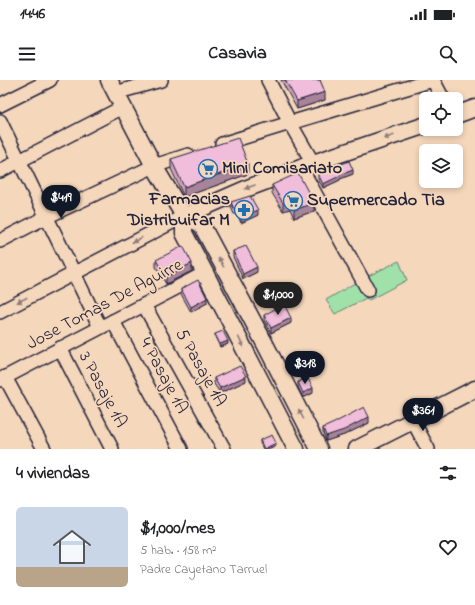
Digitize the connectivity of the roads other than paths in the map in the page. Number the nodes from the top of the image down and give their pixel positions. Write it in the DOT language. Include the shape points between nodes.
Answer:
graph roads {
  1 [pos="50,80"];
  2 [pos="161,80"];
  3 [pos="268,80"];
  4 [pos="433,80"];
  5 [pos="439,92"];
  6 [pos="116,93"];
  7 [pos="0,105"];
  8 [pos="475,108"];
  9 [pos="463,112"];
  10 [pos="0,121"];
  11 [pos="290,123"];
  12 [pos="419,127"];
  13 [pos="214,147"];
  14 [pos="199,151"];
  15 [pos="20,161"];
  16 [pos="154,166"];
  17 [pos="307,166"];
  18 [pos="0,171"];
  19 [pos="184,216"];
  20 [pos="46,217"];
  21 [pos="0,241"];
  22 [pos="74,273"];
  23 [pos="205,273"];
  24 [pos="368,290"];
  25 [pos="144,305"];
  26 [pos="0,312"];
  27 [pos="113,321"];
  28 [pos="100,327"];
  29 [pos="60,348"];
  30 [pos="3,378"];
  31 [pos="475,388"];
  32 [pos="413,421"];
  33 [pos="44,449"];
  34 [pos="112,449"];
  35 [pos="181,449"];
  36 [pos="224,449"];
  37 [pos="296,449"];
  38 [pos="319,449"];
  39 [pos="357,449"];
  40 [pos="428,449"];
  1 -- 7 [label="street"];
  2 -- 6 [label="street"];
  3 -- 11 [label="street"];
  4 -- 5 [label="street"];
  4 -- 11 [label="street"];
  6 -- 15 [label="street"];
  6 -- 16 [label="street"];
  8 -- 9 [label="street"];
  10 -- 15 [label="street"];
  11 -- 13 [label="street"];
  11 -- 17 [label="street"];
  12 -- 17 [label="street, one-way"];
  14 -- 16 [label="street"];
  15 -- 18 [label="street"];
  15 -- 20 [label="street"];
  16 -- 19 [label="street"];
  16 -- 20 [label="street"];
  17 -- 19 [label="street, one-way"];
  17 -- 24 [label="street"];
  19 -- 22 [label="street, one-way"];
  19 -- 23 [label="street" via="184,233"];
  38 -- 19 [label="street, one-way" via="201,224"];
  20 -- 21 [label="street"];
  20 -- 22 [label="street"];
  22 -- 26 [label="street, one-way"];
  22 -- 28 [label="street"];
  23 -- 25 [label="street, Jose Tomas De Aguirre"];
  23 -- 37 [label="street, one-way"];
  25 -- 27 [label="street, Jose Tomas De Aguirre"];
  25 -- 36 [label="street, 5 Pasaje 1A"];
  27 -- 28 [label="street, Jose Tomas De Aguirre"];
  27 -- 35 [label="street, 4 Pasaje 1A"];
  28 -- 29 [label="street, Jose Tomas De Aguirre"];
  29 -- 30 [label="street, Jose Tomas De Aguirre"];
  29 -- 34 [label="street, 3 Pasaje 1A"];
  30 -- 33 [label="street"];
  31 -- 32 [label="street"];
  32 -- 39 [label="street"];
  32 -- 40 [label="street"];
}
